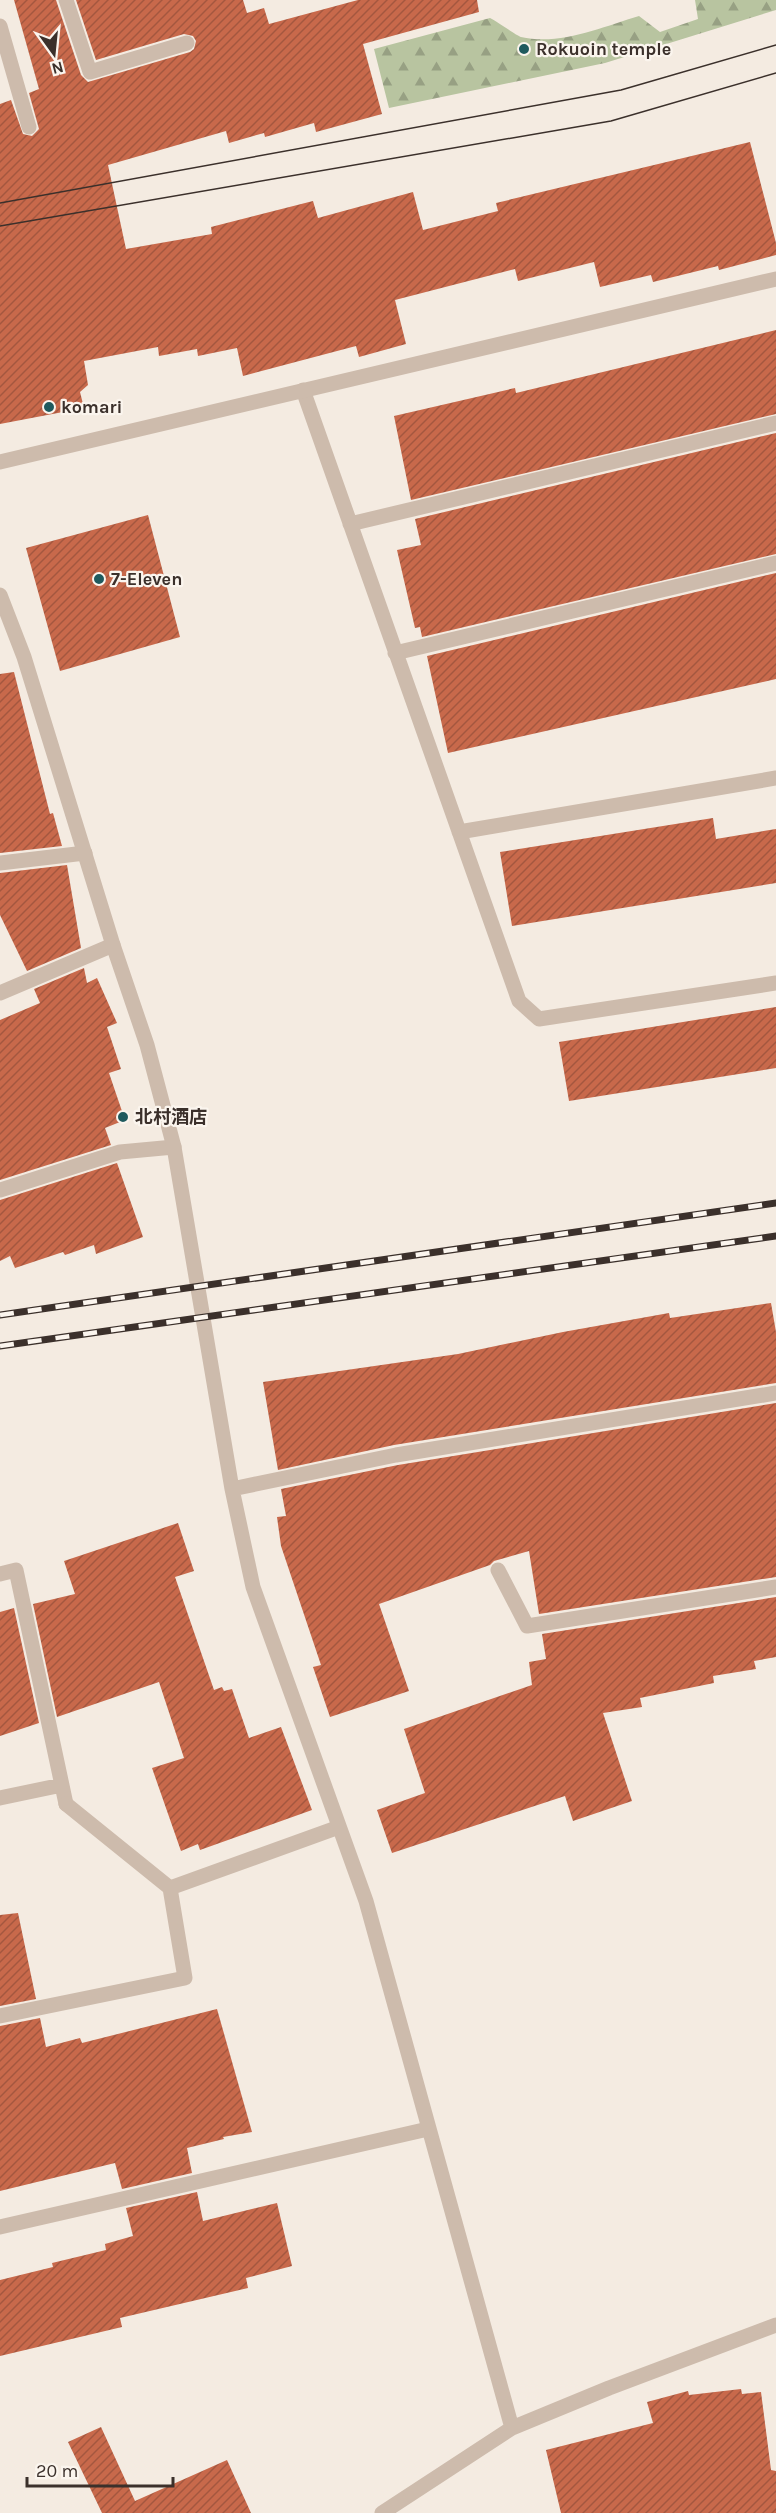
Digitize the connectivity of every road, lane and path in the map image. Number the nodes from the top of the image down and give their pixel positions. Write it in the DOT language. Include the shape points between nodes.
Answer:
graph roads {
  1 [pos="66,0"];
  2 [pos="0,26"];
  3 [pos="187,44"];
  4 [pos="29,127"];
  5 [pos="776,279"];
  6 [pos="303,390"];
  7 [pos="776,423"];
  8 [pos="0,462"];
  9 [pos="350,524"];
  10 [pos="776,563"];
  11 [pos="0,595"];
  12 [pos="395,652"];
  13 [pos="776,778"];
  14 [pos="459,832"];
  15 [pos="85,853"];
  16 [pos="0,863"];
  17 [pos="113,945"];
  18 [pos="776,983"];
  19 [pos="0,993"];
  20 [pos="174,1147"];
  21 [pos="0,1190"];
  22 [pos="776,1394"];
  23 [pos="232,1489"];
  24 [pos="498,1570"];
  25 [pos="0,1574"];
  26 [pos="776,1587"];
  27 [pos="62,1785"];
  28 [pos="0,1798"];
  29 [pos="339,1827"];
  30 [pos="170,1888"];
  31 [pos="0,2016"];
  32 [pos="428,2129"];
  33 [pos="0,2227"];
  34 [pos="776,2325"];
  35 [pos="512,2428"];
  36 [pos="382,2513"];
  1 -- 3 [label="street" via="90,72"];
  2 -- 4 [label="street"];
  5 -- 6 [label="street"];
  6 -- 8 [label="street"];
  6 -- 9 [label="street"];
  7 -- 9 [label="street"];
  9 -- 12 [label="street"];
  10 -- 12 [label="street"];
  11 -- 15 [label="street" via="24,657"];
  12 -- 14 [label="street"];
  13 -- 14 [label="street"];
  14 -- 18 [label="street" via="519,1001 539,1019"];
  15 -- 16 [label="street"];
  15 -- 17 [label="street"];
  17 -- 19 [label="street"];
  17 -- 20 [label="street" via="147,1044"];
  20 -- 21 [label="street" via="120,1152"];
  20 -- 23 [label="street"];
  22 -- 23 [label="street" via="396,1455"];
  23 -- 29 [label="street" via="253,1587"];
  24 -- 26 [label="street" via="526,1626"];
  25 -- 27 [label="street" via="16,1570"];
  27 -- 28 [label="street"];
  27 -- 30 [label="street" via="66,1804"];
  29 -- 30 [label="street"];
  29 -- 32 [label="street" via="366,1901"];
  30 -- 31 [label="street" via="185,1978"];
  32 -- 33 [label="street"];
  32 -- 35 [label="street"];
  34 -- 35 [label="street"];
  35 -- 36 [label="street"];
}
